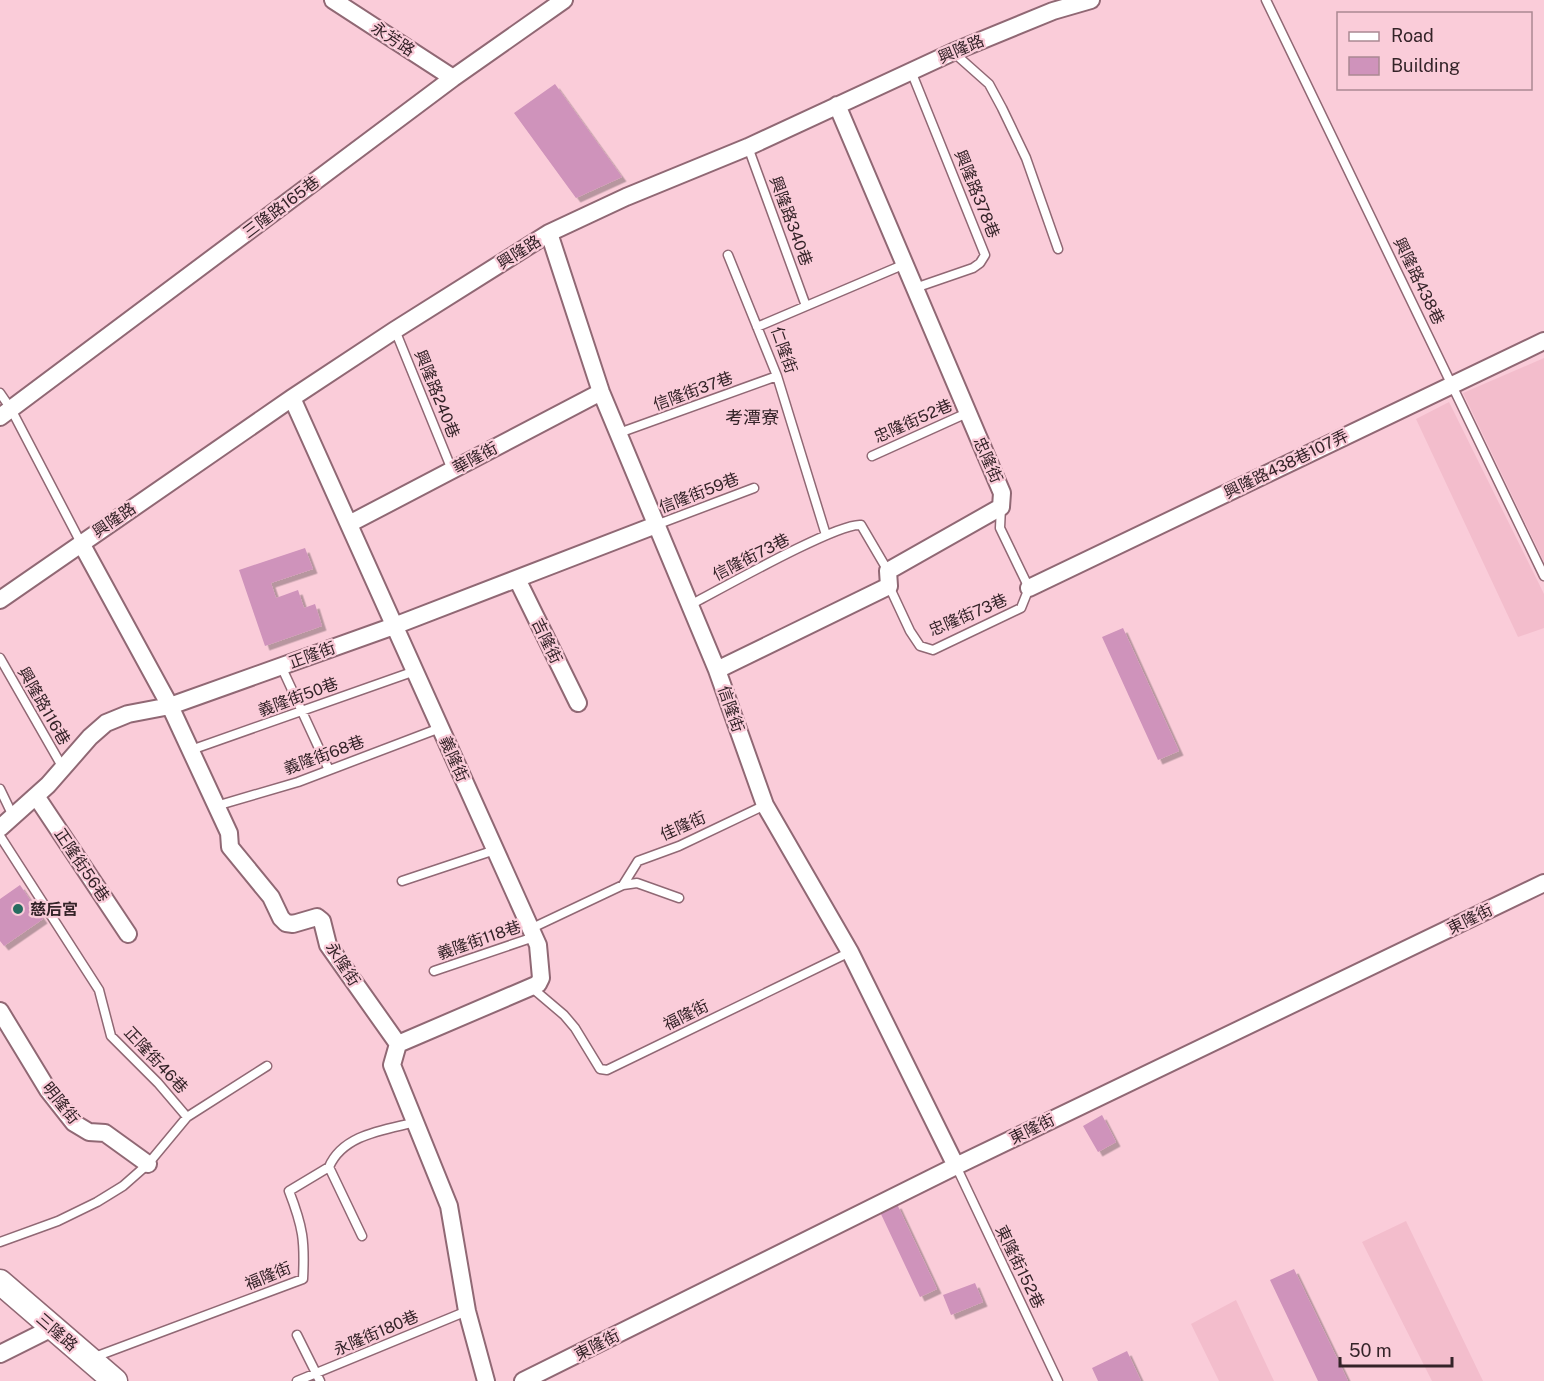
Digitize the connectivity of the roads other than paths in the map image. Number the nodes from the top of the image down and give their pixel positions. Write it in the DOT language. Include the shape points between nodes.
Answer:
graph roads {
  1 [pos="333,0"];
  2 [pos="564,0"];
  3 [pos="1091,0"];
  4 [pos="1266,0"];
  5 [pos="1050,6"];
  6 [pos="952,52"];
  7 [pos="911,71"];
  8 [pos="453,78"];
  9 [pos="837,105"];
  10 [pos="748,147"];
  11 [pos="549,233"];
  12 [pos="1058,249"];
  13 [pos="728,255"];
  14 [pos="906,264"];
  15 [pos="915,288"];
  16 [pos="806,306"];
  17 [pos="757,327"];
  18 [pos="395,330"];
  19 [pos="1544,341"];
  20 [pos="777,376"];
  21 [pos="1452,384"];
  22 [pos="601,392"];
  23 [pos="0,393"];
  24 [pos="292,398"];
  25 [pos="6,413"];
  26 [pos="967,413"];
  27 [pos="619,433"];
  28 [pos="872,456"];
  29 [pos="452,470"];
  30 [pos="754,488"];
  31 [pos="1001,507"];
  32 [pos="349,524"];
  33 [pos="656,525"];
  34 [pos="826,535"];
  35 [pos="81,543"];
  36 [pos="1544,576"];
  37 [pos="889,578"];
  38 [pos="517,579"];
  39 [pos="1029,588"];
  40 [pos="0,600"];
  41 [pos="690,605"];
  42 [pos="394,626"];
  43 [pos="0,658"];
  44 [pos="281,666"];
  45 [pos="717,670"];
  46 [pos="415,671"];
  47 [pos="578,703"];
  48 [pos="170,706"];
  49 [pos="302,711"];
  50 [pos="440,728"];
  51 [pos="191,750"];
  52 [pos="63,768"];
  53 [pos="329,770"];
  54 [pos="0,789"];
  55 [pos="36,796"];
  56 [pos="765,805"];
  57 [pos="216,806"];
  58 [pos="14,816"];
  59 [pos="0,828"];
  60 [pos="0,836"];
  61 [pos="495,850"];
  62 [pos="402,881"];
  63 [pos="1544,884"];
  64 [pos="623,885"];
  65 [pos="679,898"];
  66 [pos="532,933"];
  67 [pos="128,934"];
  68 [pos="850,952"];
  69 [pos="434,971"];
  70 [pos="531,987"];
  71 [pos="0,1011"];
  72 [pos="398,1044"];
  73 [pos="267,1066"];
  74 [pos="187,1117"];
  75 [pos="416,1122"];
  76 [pos="148,1164"];
  77 [pos="956,1166"];
  78 [pos="329,1167"];
  79 [pos="362,1236"];
  80 [pos="0,1242"];
  81 [pos="0,1282"];
  82 [pos="467,1311"];
  83 [pos="52,1328"];
  84 [pos="297,1335"];
  85 [pos="0,1354"];
  86 [pos="89,1359"];
  87 [pos="318,1378"];
  88 [pos="115,1381"];
  89 [pos="297,1381"];
  90 [pos="486,1381"];
  91 [pos="523,1381"];
  92 [pos="1058,1381"];
  1 -- 8 [label="street, 永芳路"];
  2 -- 8 [label="street, 三隆路165巷"];
  3 -- 5 [label="street, 興隆路"];
  4 -- 21 [label="lane, 興隆路438巷"];
  5 -- 6 [label="street, 興隆路"];
  6 -- 7 [label="street, 興隆路"];
  6 -- 12 [label="lane" via="989,84 998,100 1026,158"];
  7 -- 9 [label="street, 興隆路"];
  7 -- 15 [label="lane, 興隆路378巷" via="985,255 973,268"];
  8 -- 25 [label="street, 三隆路165巷"];
  9 -- 10 [label="street, 興隆路"];
  9 -- 14 [label="street, 忠隆街"];
  10 -- 11 [label="street, 興隆路"];
  10 -- 16 [label="lane, 興隆路340巷"];
  11 -- 18 [label="street, 興隆路"];
  11 -- 22 [label="street, 信隆街"];
  13 -- 17 [label="lane"];
  14 -- 15 [label="street, 忠隆街"];
  14 -- 16 [label="lane, 仁隆街"];
  15 -- 26 [label="street, 忠隆街"];
  16 -- 17 [label="lane, 仁隆街"];
  17 -- 20 [label="lane, 仁隆街"];
  18 -- 24 [label="street, 興隆路"];
  18 -- 29 [label="lane, 興隆路240巷"];
  19 -- 21 [label="street, 興隆路438巷107弄"];
  20 -- 27 [label="lane, 信隆街37巷"];
  20 -- 34 [label="lane, 仁隆街"];
  21 -- 36 [label="lane, 興隆路438巷"];
  21 -- 39 [label="street, 興隆路438巷107弄"];
  22 -- 27 [label="street, 信隆街"];
  22 -- 29 [label="street, 華隆街"];
  23 -- 25 [label="lane"];
  24 -- 32 [label="street, 義隆街"];
  24 -- 35 [label="street, 興隆路"];
  25 -- 35 [label="lane"];
  26 -- 28 [label="lane, 忠隆街52巷"];
  26 -- 31 [label="street, 忠隆街" via="1002,493"];
  27 -- 33 [label="street, 信隆街"];
  29 -- 32 [label="street, 華隆街"];
  30 -- 33 [label="lane, 信隆街59巷"];
  31 -- 37 [label="street, 忠隆街"];
  31 -- 39 [label="lane" via="1000,528"];
  32 -- 42 [label="street, 義隆街"];
  33 -- 38 [label="street, 正隆街"];
  33 -- 41 [label="street, 信隆街"];
  34 -- 37 [label="lane, 信隆街73巷" via="861,525"];
  34 -- 41 [label="lane, 信隆街73巷"];
  35 -- 40 [label="street, 興隆路"];
  35 -- 48 [label="street, 永隆街"];
  37 -- 39 [label="lane, 忠隆街73巷" via="910,631 920,646 933,650 1021,608"];
  37 -- 45 [label="street, 忠隆街"];
  38 -- 42 [label="street, 正隆街"];
  38 -- 47 [label="street, 吉隆街"];
  41 -- 45 [label="street, 信隆街"];
  42 -- 44 [label="street, 正隆街"];
  42 -- 46 [label="street, 義隆街"];
  43 -- 52 [label="lane, 興隆路116巷"];
  44 -- 48 [label="street, 正隆街"];
  44 -- 49 [label="lane"];
  45 -- 56 [label="street, 信隆街"];
  46 -- 49 [label="lane, 義隆街50巷"];
  46 -- 50 [label="street, 義隆街"];
  48 -- 51 [label="street, 永隆街"];
  48 -- 52 [label="street, 正隆街" via="128,714 106,723"];
  49 -- 51 [label="lane, 義隆街50巷"];
  49 -- 53 [label="lane"];
  50 -- 53 [label="lane, 義隆街68巷"];
  50 -- 61 [label="street, 義隆街"];
  51 -- 57 [label="street, 永隆街"];
  52 -- 55 [label="street, 正隆街"];
  53 -- 57 [label="lane, 義隆街68巷"];
  54 -- 58 [label="lane"];
  55 -- 58 [label="street, 正隆街"];
  55 -- 67 [label="street, 正隆街56巷"];
  56 -- 64 [label="lane, 佳隆街" via="638,861"];
  56 -- 68 [label="street, 信隆街"];
  57 -- 72 [label="street, 永隆街" via="230,847 271,897 280,918 293,924 316,918 322,921 328,945"];
  58 -- 59 [label="street, 正隆街"];
  60 -- 74 [label="lane, 正隆街46巷" via="99,990 111,1036"];
  61 -- 62 [label="lane"];
  61 -- 66 [label="street, 義隆街"];
  63 -- 77 [label="street, 東隆街"];
  64 -- 65 [label="lane" via="637,883"];
  64 -- 66 [label="lane"];
  66 -- 69 [label="lane, 義隆街118巷"];
  66 -- 70 [label="street, 義隆街" via="538,945 541,978"];
  68 -- 70 [label="lane, 福隆街" via="607,1070 600,1069 570,1022"];
  68 -- 77 [label="street, 信隆街"];
  70 -- 72 [label="street"];
  71 -- 76 [label="street, 明隆街" via="48,1090 74,1123 89,1132 105,1133"];
  72 -- 75 [label="street" via="392,1065"];
  73 -- 74 [label="lane"];
  74 -- 76 [label="lane"];
  75 -- 78 [label="lane, 福隆街" via="366,1135 348,1144"];
  75 -- 82 [label="street" via="449,1206"];
  76 -- 80 [label="lane" via="97,1202"];
  77 -- 91 [label="street, 東隆街"];
  77 -- 92 [label="lane, 東隆街152巷"];
  78 -- 79 [label="lane"];
  78 -- 86 [label="lane, 福隆街" via="289,1191 301,1221 303,1279"];
  81 -- 83 [label="street, 三隆路"];
  82 -- 87 [label="lane, 永隆街180巷"];
  82 -- 90 [label="street"];
  83 -- 85 [label="street"];
  83 -- 86 [label="street, 三隆路"];
  84 -- 87 [label="lane"];
  86 -- 88 [label="street, 三隆路"];
  87 -- 89 [label="lane, 永隆街180巷"];
}
